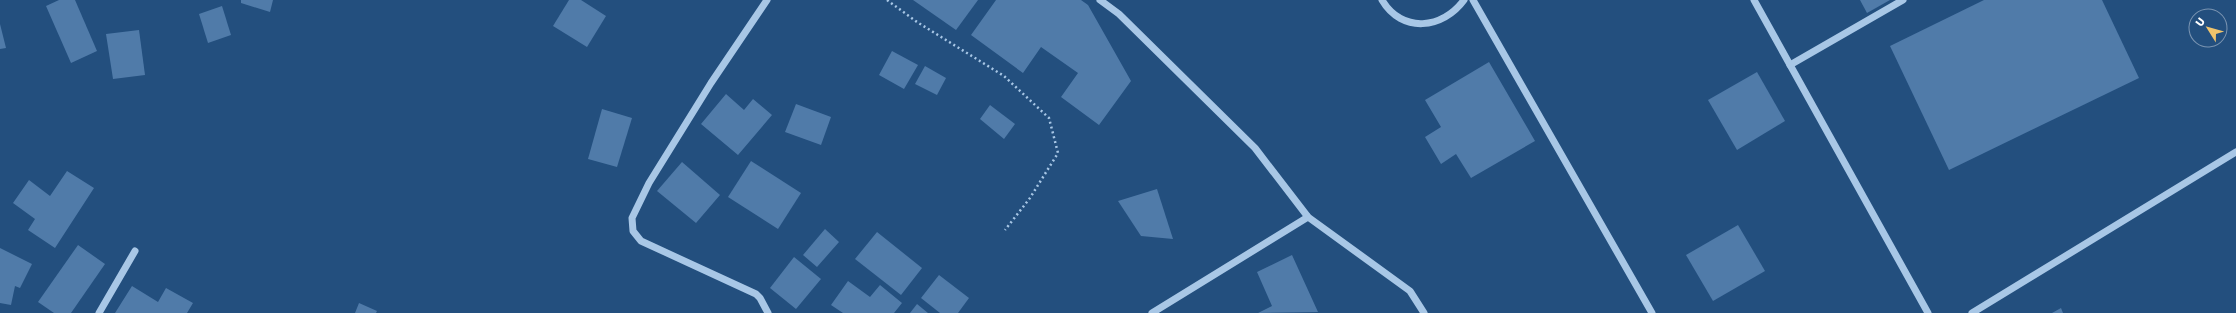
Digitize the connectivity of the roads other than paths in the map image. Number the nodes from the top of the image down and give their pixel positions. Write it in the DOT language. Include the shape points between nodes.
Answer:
graph roads {
  1 [pos="767,0"];
  2 [pos="1100,0"];
  3 [pos="1382,0"];
  4 [pos="1464,0"];
  5 [pos="1473,0"];
  6 [pos="1754,0"];
  7 [pos="1903,0"];
  8 [pos="1790,65"];
  9 [pos="2236,152"];
  10 [pos="1308,217"];
  11 [pos="135,251"];
  12 [pos="99,313"];
  13 [pos="768,313"];
  14 [pos="1152,313"];
  15 [pos="1424,313"];
  16 [pos="1652,313"];
  17 [pos="1928,313"];
  18 [pos="1972,313"];
  1 -- 13 [label="street" via="649,182 632,218 633,231 641,241 756,294"];
  2 -- 10 [label="street" via="1119,14 1254,148"];
  3 -- 4 [label="street" via="1391,12 1409,22 1420,24 1440,21 1450,16"];
  5 -- 16 [label="street"];
  6 -- 8 [label="street"];
  7 -- 8 [label="street"];
  8 -- 17 [label="street"];
  9 -- 18 [label="street"];
  10 -- 14 [label="street"];
  10 -- 15 [label="street" via="1410,291"];
  11 -- 12 [label="street"];
}
